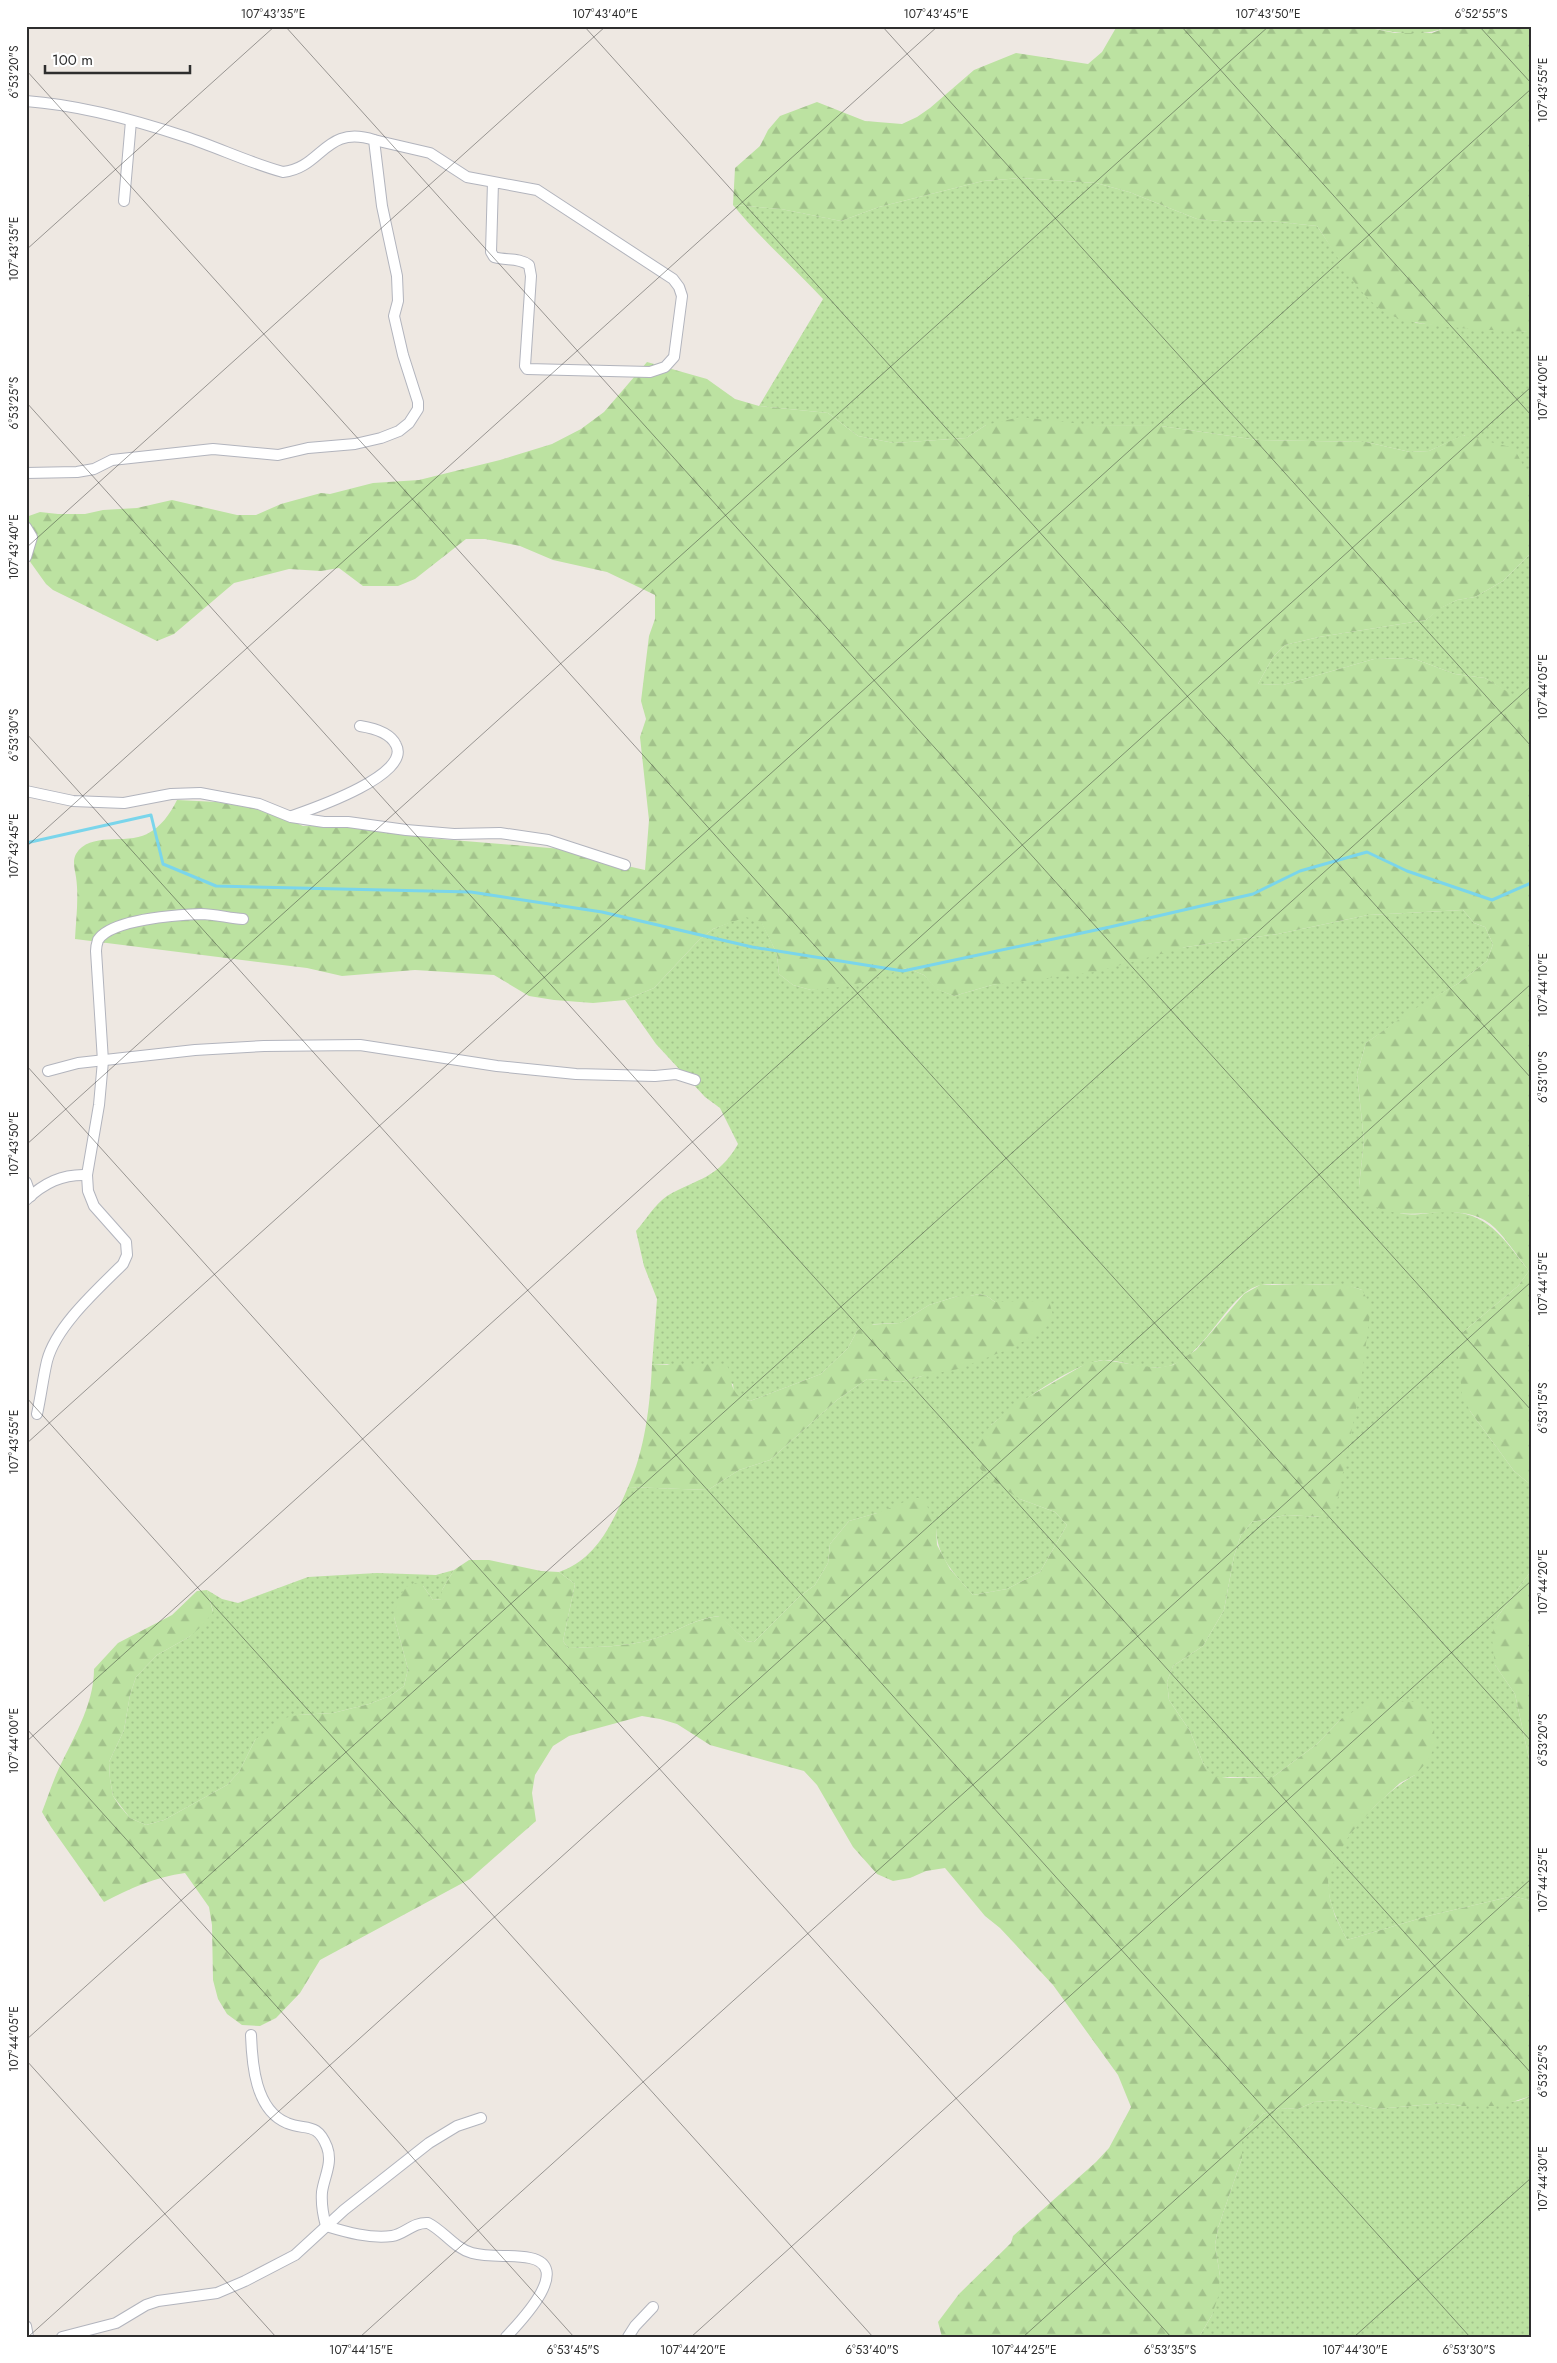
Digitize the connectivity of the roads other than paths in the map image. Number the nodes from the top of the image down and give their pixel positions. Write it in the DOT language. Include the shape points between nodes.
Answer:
graph roads {
  1 [pos="26,101"];
  2 [pos="131,121"];
  3 [pos="374,140"];
  4 [pos="494,182"];
  5 [pos="124,201"];
  6 [pos="26,473"];
  7 [pos="26,527"];
  8 [pos="26,557"];
  9 [pos="360,726"];
  10 [pos="26,791"];
  11 [pos="292,817"];
  12 [pos="625,865"];
  13 [pos="243,920"];
  14 [pos="103,1060"];
  15 [pos="48,1071"];
  16 [pos="695,1080"];
  17 [pos="87,1174"];
  18 [pos="26,1182"];
  19 [pos="29,1198"];
  20 [pos="36,1414"];
  21 [pos="251,2035"];
  22 [pos="481,2118"];
  23 [pos="326,2226"];
  24 [pos="653,2307"];
  25 [pos="26,2326"];
  26 [pos="28,2337"];
  27 [pos="62,2337"];
  28 [pos="506,2337"];
  29 [pos="628,2337"];
  1 -- 2 [label="street" via="63,104"];
  2 -- 3 [label="street" via="283,172 301,167 344,137 352,135"];
  2 -- 5 [label="street"];
  3 -- 4 [label="street" via="430,153 467,178"];
  3 -- 6 [label="street" via="382,206 397,276 398,302 394,316 418,402 418,409 408,423 399,431 381,438 278,455 213,449 112,460 77,472"];
  4 -- 4 [label="street" via="537,190 673,279 682,296 674,357 664,367 650,372 527,369 531,276 529,265 516,259 494,257 491,252"];
  7 -- 8 [label="street" via="32,537"];
  9 -- 11 [label="street" via="373,728 394,741 398,748 392,762 378,778 359,790"];
  10 -- 11 [label="street" via="72,801 124,803 171,794 200,793 259,804"];
  11 -- 12 [label="street" via="428,832 500,833 548,840"];
  13 -- 14 [label="street" via="202,914 180,916 122,925 104,934 98,940 96,951"];
  14 -- 15 [label="street"];
  14 -- 16 [label="street" via="195,1050 360,1045 497,1066 576,1074 676,1074"];
  14 -- 17 [label="street"];
  17 -- 19 [label="street" via="55,1179"];
  17 -- 20 [label="street" via="88,1192 94,1206 126,1242 127,1255 123,1264 73,1316 57,1341 47,1360"];
  18 -- 19 [label="street"];
  21 -- 23 [label="street" via="252,2066 263,2098 280,2120 309,2127 327,2147 329,2164 322,2202"];
  22 -- 23 [label="street" via="457,2126 430,2143"];
  23 -- 27 [label="street" via="295,2255 217,2293 158,2301 116,2323"];
  23 -- 28 [label="street" via="357,2234 386,2236 428,2223 464,2250 494,2256 528,2257 540,2262 546,2270 545,2283 530,2309"];
  24 -- 29 [label="street"];
  25 -- 26 [label="street"];
}
